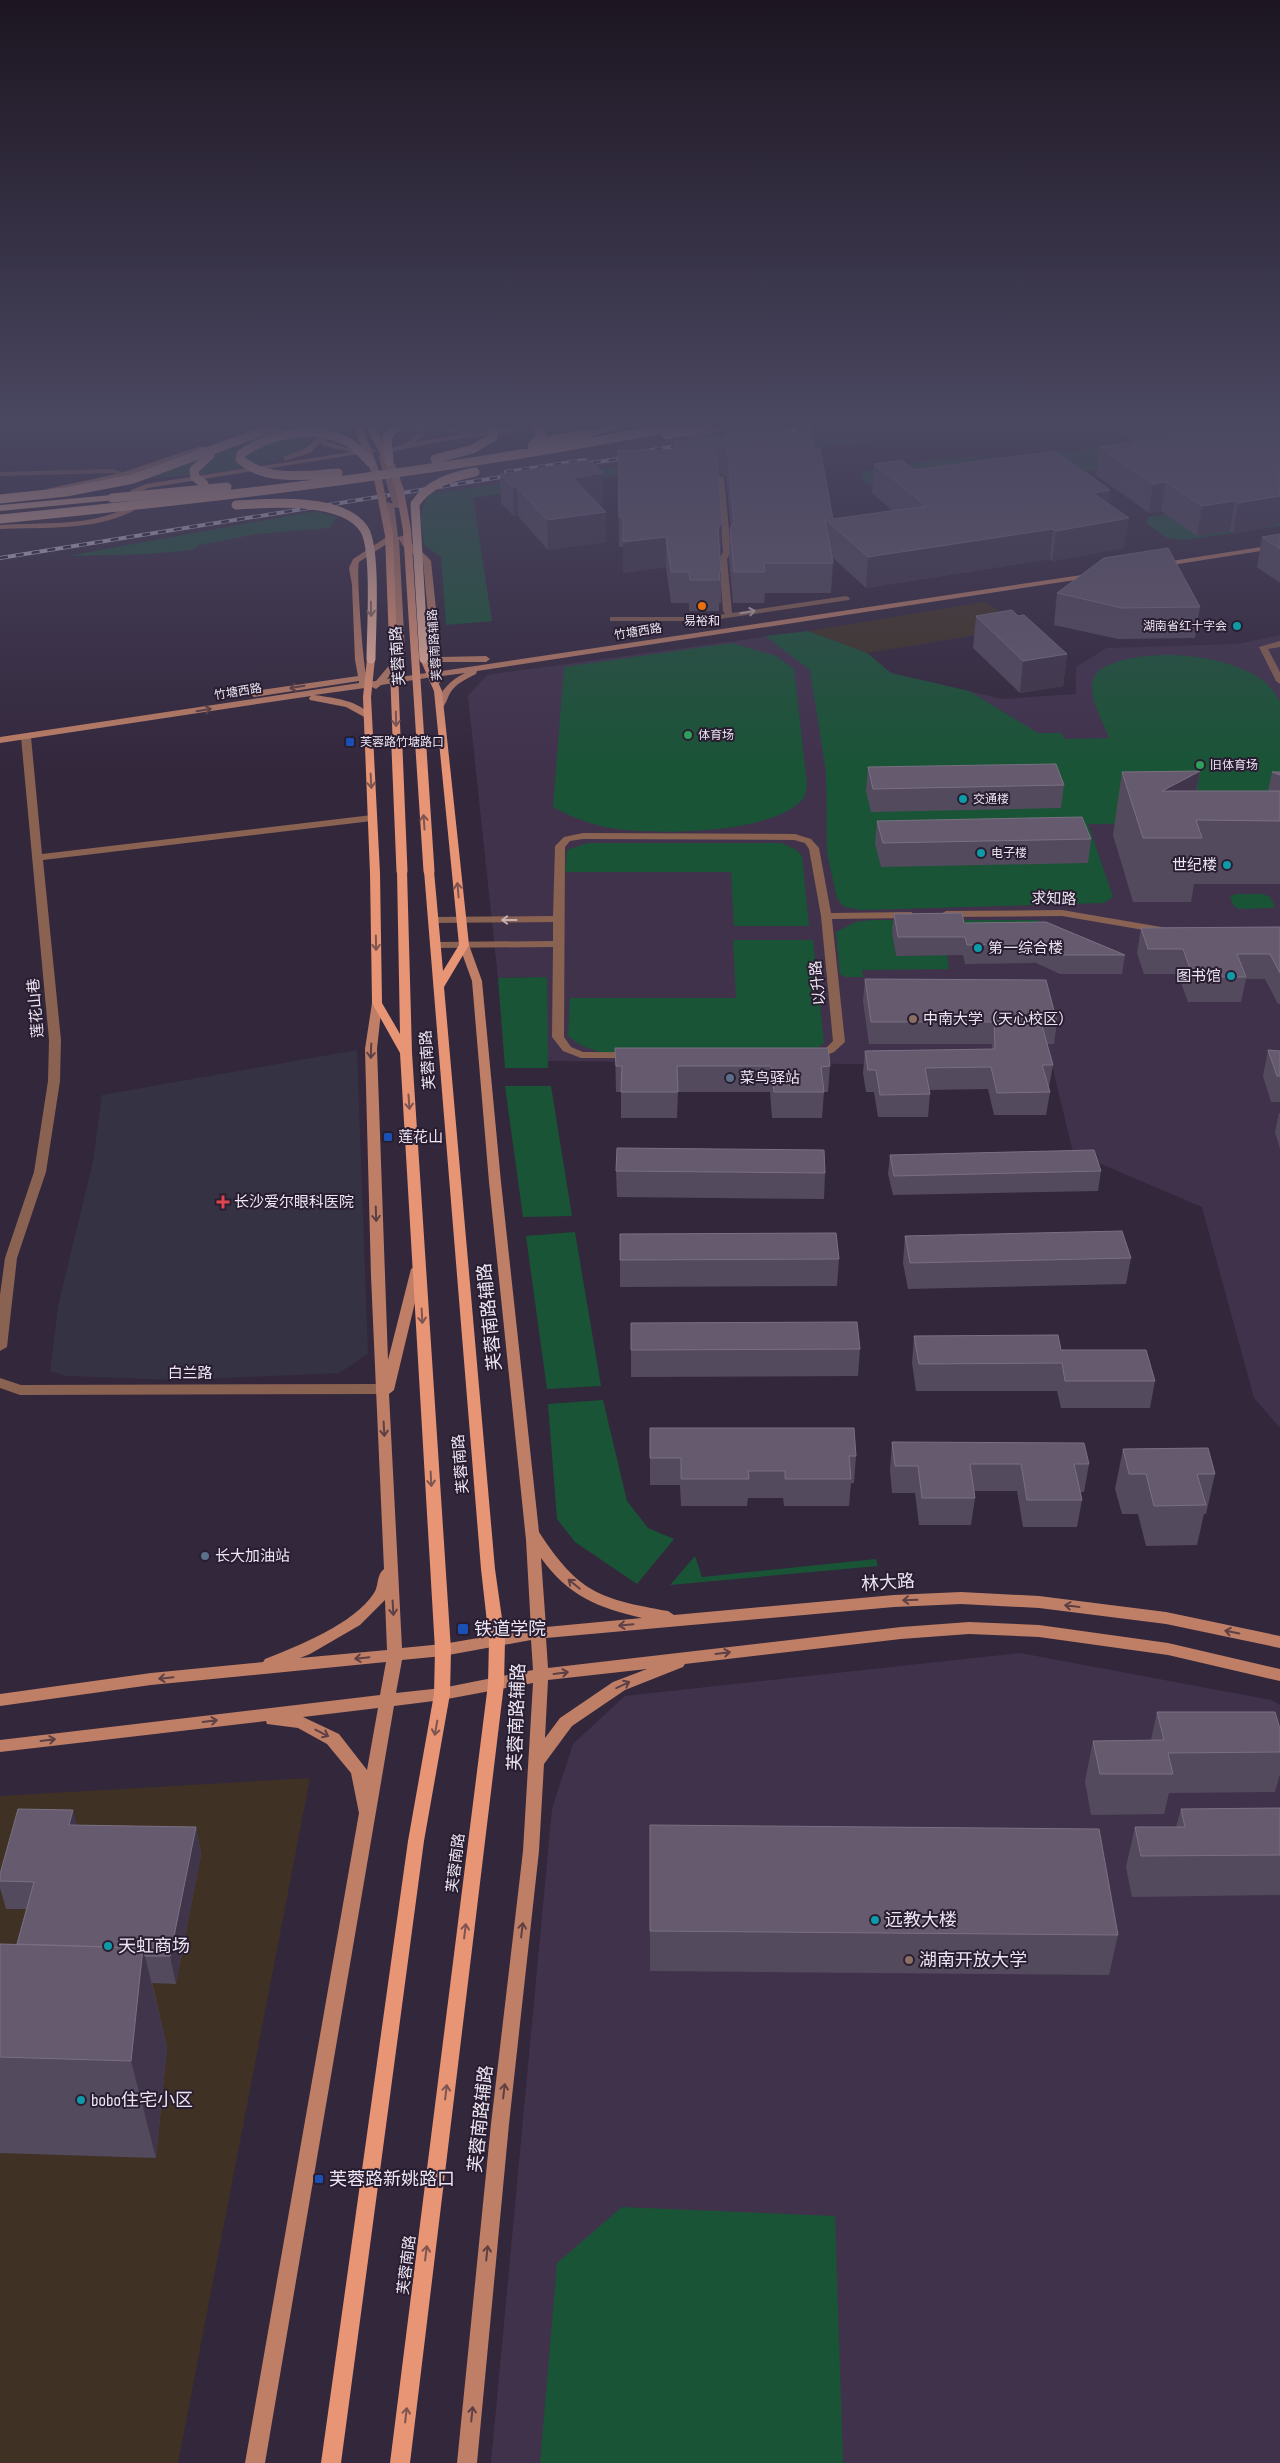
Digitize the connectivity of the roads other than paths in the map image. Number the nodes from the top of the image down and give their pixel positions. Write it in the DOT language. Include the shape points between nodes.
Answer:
graph roads {
  1 [pos="368,541"];
  2 [pos="386,541"];
  3 [pos="389,541"];
  4 [pos="395,541"];
  5 [pos="403,541"];
  6 [pos="408,541"];
  7 [pos="417,541"];
  8 [pos="726,541"];
  9 [pos="1280,541"];
  10 [pos="1280,546"];
  11 [pos="1105,570"];
  12 [pos="846,598"];
  13 [pos="730,615"];
  14 [pos="612,619"];
  15 [pos="1280,644"];
  16 [pos="371,659"];
  17 [pos="486,663"];
  18 [pos="430,669"];
  19 [pos="386,674"];
  20 [pos="365,679"];
  21 [pos="1280,681"];
  22 [pos="378,684"];
  23 [pos="367,697"];
  24 [pos="278,699"];
  25 [pos="440,706"];
  26 [pos="368,716"];
  27 [pos="0,735"];
  28 [pos="26,737"];
  29 [pos="0,740"];
  30 [pos="372,818"];
  31 [pos="38,858"];
  32 [pos="826,916"];
  33 [pos="434,920"];
  34 [pos="461,920"];
  35 [pos="558,920"];
  36 [pos="1180,933"];
  37 [pos="558,944"];
  38 [pos="436,945"];
  39 [pos="464,945"];
  40 [pos="440,985"];
  41 [pos="377,1003"];
  42 [pos="406,1053"];
  43 [pos="5,1262"];
  44 [pos="419,1262"];
  45 [pos="0,1346"];
  46 [pos="0,1383"];
  47 [pos="382,1389"];
  48 [pos="383,1406"];
  49 [pos="533,1533"];
  50 [pos="390,1558"];
  51 [pos="686,1620"];
  52 [pos="539,1633"];
  53 [pos="497,1640"];
  54 [pos="1280,1642"];
  55 [pos="444,1650"];
  56 [pos="396,1654"];
  57 [pos="694,1657"];
  58 [pos="252,1669"];
  59 [pos="540,1675"];
  60 [pos="1280,1675"];
  61 [pos="496,1684"];
  62 [pos="442,1694"];
  63 [pos="0,1700"];
  64 [pos="388,1700"];
  65 [pos="241,1718"];
  66 [pos="0,1746"];
  67 [pos="536,1763"];
  68 [pos="367,1817"];
  69 [pos="254,2463"];
  70 [pos="331,2463"];
  71 [pos="400,2463"];
  72 [pos="467,2463"];
  1 -- 16 [label="highway, one-way, bridge"];
  2 -- 20 [label="street" via="356,562 353,568"];
  3 -- 42 [label="main road, 芙蓉南路, one-way, bridge"];
  4 -- 19 [label="street, 芙蓉南路辅路" via="401,653"];
  5 -- 18 [label="street, 芙蓉南路辅路" via="409,652"];
  5 -- 18 [label="street, 芙蓉南路辅路" via="427,561"];
  33 -- 6 [label="main road, 芙蓉南路, one-way, bridge" via="424,826"];
  7 -- 18 [label="highway, bridge"];
  8 -- 13 [label="street" via="727,552 723,559"];
  9 -- 10 [label="street" via="1149,564"];
  11 -- 17 [label="street, 竹塘西路"];
  13 -- 12 [label="street, one-way"];
  13 -- 14 [label="street" via="706,619"];
  15 -- 21 [label="street" via="1263,647"];
  16 -- 20 [label="main road"];
  17 -- 18 [label="street"];
  17 -- 18 [label="street, 竹塘西路"];
  17 -- 25 [label="street" via="451,685 441,697"];
  18 -- 19 [label="street, 竹塘西路"];
  18 -- 22 [label="street, 竹塘西路"];
  18 -- 25 [label="main road"];
  19 -- 20 [label="street, 竹塘西路"];
  19 -- 22 [label="street, 芙蓉南路辅路"];
  20 -- 22 [label="street, 竹塘西路"];
  20 -- 23 [label="street"];
  20 -- 24 [label="street, 竹塘西路"];
  20 -- 27 [label="street, 竹塘西路, one-way" via="327,682"];
  22 -- 23 [label="street, 芙蓉南路辅路"];
  23 -- 26 [label="main road"];
  24 -- 26 [label="street" via="331,700 356,708"];
  28 -- 24 [label="street, 竹塘西路, one-way"];
  34 -- 25 [label="main road, one-way"];
  26 -- 30 [label="main road, one-way"];
  28 -- 29 [label="street, 竹塘西路"];
  28 -- 31 [label="street, 莲花山巷"];
  30 -- 31 [label="street"];
  30 -- 41 [label="main road, one-way"];
  31 -- 43 [label="street, 莲花山巷" via="55,1040 54,1080 40,1172"];
  32 -- 35 [label="street, 以升路" via="814,848 808,841 795,837 583,836 567,839 560,846"];
  32 -- 36 [label="street, 求知路" via="1062,913"];
  32 -- 37 [label="street, 以升路" via="839,1042 816,1056 581,1055 567,1049 558,1037"];
  33 -- 34 [label="street"];
  33 -- 38 [label="main road, 芙蓉南路"];
  35 -- 34 [label="street, one-way"];
  34 -- 39 [label="main road"];
  35 -- 37 [label="street, 以升路"];
  37 -- 39 [label="street"];
  38 -- 39 [label="street"];
  38 -- 40 [label="main road, 芙蓉南路"];
  39 -- 40 [label="main road"];
  39 -- 49 [label="street, 芙蓉南路辅路" via="477,982"];
  40 -- 53 [label="main road, 芙蓉南路" via="484,1530"];
  41 -- 42 [label="main road"];
  41 -- 47 [label="street, one-way" via="370,1049"];
  42 -- 44 [label="main road, 芙蓉南路, one-way"];
  43 -- 45 [label="street, 莲花山巷"];
  44 -- 48 [label="street"];
  44 -- 55 [label="main road, 芙蓉南路, one-way" via="434,1534"];
  46 -- 47 [label="street, 白兰路" via="20,1390"];
  47 -- 48 [label="street"];
  48 -- 50 [label="street, one-way"];
  51 -- 49 [label="street, one-way" via="620,1609 574,1586 548,1557"];
  49 -- 52 [label="street, 芙蓉南路辅路"];
  50 -- 56 [label="street, one-way"];
  50 -- 58 [label="street" via="381,1595 355,1621 305,1650"];
  51 -- 52 [label="street, 林大路, one-way"];
  54 -- 51 [label="street, 林大路, one-way" via="1166,1618 1039,1602 961,1598 894,1600"];
  52 -- 53 [label="street, 林大路"];
  52 -- 59 [label="street, 芙蓉南路辅路"];
  53 -- 55 [label="street, 林大路"];
  53 -- 61 [label="main road, 芙蓉南路"];
  55 -- 56 [label="street, 林大路"];
  55 -- 62 [label="main road, 芙蓉南路"];
  56 -- 58 [label="street, 林大路, one-way"];
  56 -- 64 [label="street"];
  59 -- 57 [label="street, one-way"];
  57 -- 60 [label="street, one-way" via="969,1628 1039,1631 1168,1649"];
  67 -- 57 [label="street, one-way" via="566,1722 619,1686"];
  58 -- 63 [label="street, one-way"];
  59 -- 61 [label="street"];
  59 -- 67 [label="street, 芙蓉南路辅路"];
  61 -- 62 [label="street"];
  71 -- 61 [label="main road, 芙蓉南路, one-way"];
  62 -- 64 [label="street"];
  62 -- 70 [label="main road, 芙蓉南路, one-way" via="416,1841"];
  64 -- 65 [label="street"];
  64 -- 68 [label="street"];
  66 -- 65 [label="street, one-way"];
  65 -- 68 [label="street, one-way" via="300,1722 333,1739 358,1771"];
  72 -- 67 [label="street, 芙蓉南路辅路, one-way" via="531,1851"];
  68 -- 69 [label="street"];
}
